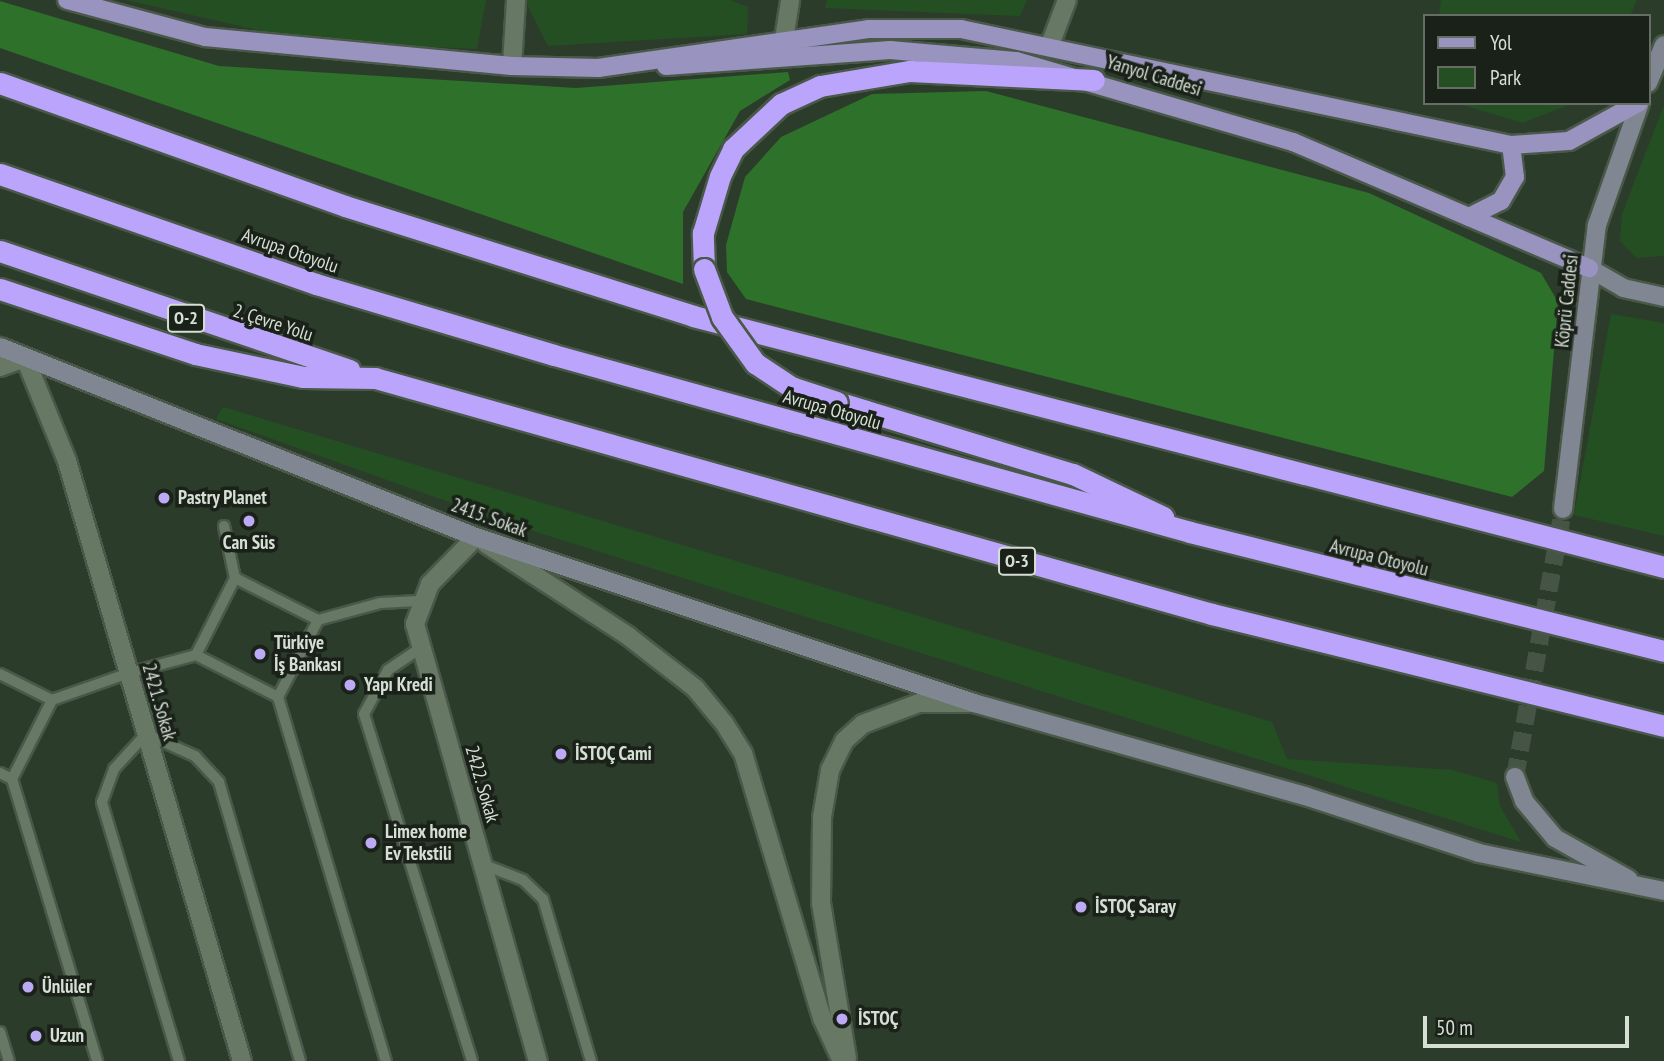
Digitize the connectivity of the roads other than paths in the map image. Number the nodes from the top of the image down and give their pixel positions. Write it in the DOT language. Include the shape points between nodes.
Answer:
graph roads {
  1 [pos="67,0"];
  2 [pos="516,0"];
  3 [pos="790,0"];
  4 [pos="1067,0"];
  5 [pos="784,39"];
  6 [pos="1050,45"];
  7 [pos="1664,45"];
  8 [pos="512,66"];
  9 [pos="598,68"];
  10 [pos="1650,78"];
  11 [pos="1094,80"];
  12 [pos="0,83"];
  13 [pos="1635,105"];
  14 [pos="1638,105"];
  15 [pos="1511,145"];
  16 [pos="0,174"];
  17 [pos="1469,217"];
  18 [pos="0,251"];
  19 [pos="1589,268"];
  20 [pos="1664,285"];
  21 [pos="0,289"];
  22 [pos="1645,295"];
  23 [pos="1664,297"];
  24 [pos="0,348"];
  25 [pos="25,358"];
  26 [pos="0,368"];
  27 [pos="375,378"];
  28 [pos="1563,509"];
  29 [pos="224,526"];
  30 [pos="1189,532"];
  31 [pos="476,537"];
  32 [pos="1664,567"];
  33 [pos="235,578"];
  34 [pos="419,601"];
  35 [pos="318,620"];
  36 [pos="422,647"];
  37 [pos="1664,651"];
  38 [pos="196,655"];
  39 [pos="129,673"];
  40 [pos="0,674"];
  41 [pos="278,697"];
  42 [pos="52,700"];
  43 [pos="974,703"];
  44 [pos="1664,726"];
  45 [pos="146,734"];
  46 [pos="0,773"];
  47 [pos="1515,777"];
  48 [pos="12,779"];
  49 [pos="482,864"];
  50 [pos="1643,888"];
  51 [pos="1664,891"];
  52 [pos="0,1032"];
  53 [pos="9,1061"];
  54 [pos="97,1061"];
  55 [pos="179,1061"];
  56 [pos="242,1061"];
  57 [pos="300,1061"];
  58 [pos="387,1061"];
  59 [pos="472,1061"];
  60 [pos="538,1061"];
  61 [pos="590,1061"];
  62 [pos="842,1061"];
  63 [pos="848,1061"];
  1 -- 8 [label="main road" via="205,37"];
  2 -- 8 [label="street"];
  3 -- 5 [label="street"];
  4 -- 6 [label="street"];
  5 -- 6 [label="main road" via="868,29 961,29"];
  5 -- 9 [label="main road"];
  6 -- 15 [label="main road"];
  7 -- 10 [label="main road"];
  8 -- 9 [label="main road"];
  9 -- 11 [label="main road, Yanyol Caddesi" via="890,50 960,52"];
  11 -- 17 [label="main road, Yanyol Caddesi" via="1293,142"];
  11 -- 30 [label="highway, bridge" via="910,71 820,86 781,104 733,149 720,176 704,233 704,269 722,317 755,363 791,387 1073,474"];
  12 -- 32 [label="highway" via="345,206 693,316"];
  13 -- 15 [label="main road" via="1569,141"];
  14 -- 19 [label="main road, Köprü Caddesi" via="1601,209"];
  15 -- 17 [label="main road" via="1515,177 1501,201"];
  16 -- 30 [label="highway, Avrupa Otoyolu" via="329,288"];
  17 -- 19 [label="main road, Yanyol Caddesi"];
  18 -- 27 [label="highway, 2. Çevre Yolu / O-2"];
  19 -- 22 [label="main road, Yanyol Caddesi"];
  19 -- 28 [label="main road, Köprü Caddesi"];
  20 -- 22 [label="main road"];
  21 -- 27 [label="highway, O-3" via="195,354 303,377"];
  22 -- 23 [label="main road, Yanyol Caddesi"];
  24 -- 25 [label="main road, 2415. Sokak"];
  25 -- 26 [label="street"];
  25 -- 31 [label="main road, 2415. Sokak"];
  25 -- 39 [label="street, 2421. Sokak" via="67,461"];
  27 -- 44 [label="highway, O-3" via="1212,614"];
  29 -- 33 [label="lane"];
  30 -- 37 [label="highway, Avrupa Otoyolu"];
  31 -- 34 [label="street"];
  31 -- 43 [label="main road, 2415. Sokak"];
  31 -- 62 [label="street" via="628,636 695,688 724,723 743,754 822,1018"];
  33 -- 35 [label="lane"];
  33 -- 38 [label="lane"];
  34 -- 35 [label="lane" via="380,603"];
  34 -- 36 [label="street, 2422. Sokak" via="415,624"];
  35 -- 41 [label="lane"];
  36 -- 49 [label="street, 2422. Sokak"];
  36 -- 59 [label="lane" via="388,670 364,714"];
  38 -- 39 [label="lane"];
  38 -- 41 [label="lane"];
  39 -- 42 [label="lane"];
  39 -- 45 [label="street, 2421. Sokak"];
  40 -- 42 [label="lane"];
  41 -- 58 [label="lane"];
  42 -- 48 [label="lane"];
  43 -- 50 [label="main road, 2415. Sokak" via="1305,796 1479,853"];
  43 -- 63 [label="street" via="919,703 863,724 844,741 830,770 822,817 821,904"];
  45 -- 55 [label="lane" via="114,768 102,802"];
  45 -- 56 [label="street, 2421. Sokak"];
  45 -- 57 [label="lane" via="195,756 219,782"];
  46 -- 48 [label="lane"];
  47 -- 50 [label="main road" via="1524,801 1555,838"];
  48 -- 54 [label="lane"];
  49 -- 60 [label="street, 2422. Sokak"];
  49 -- 61 [label="lane" via="523,880 542,899"];
  50 -- 51 [label="main road"];
  52 -- 53 [label="lane"];
}
